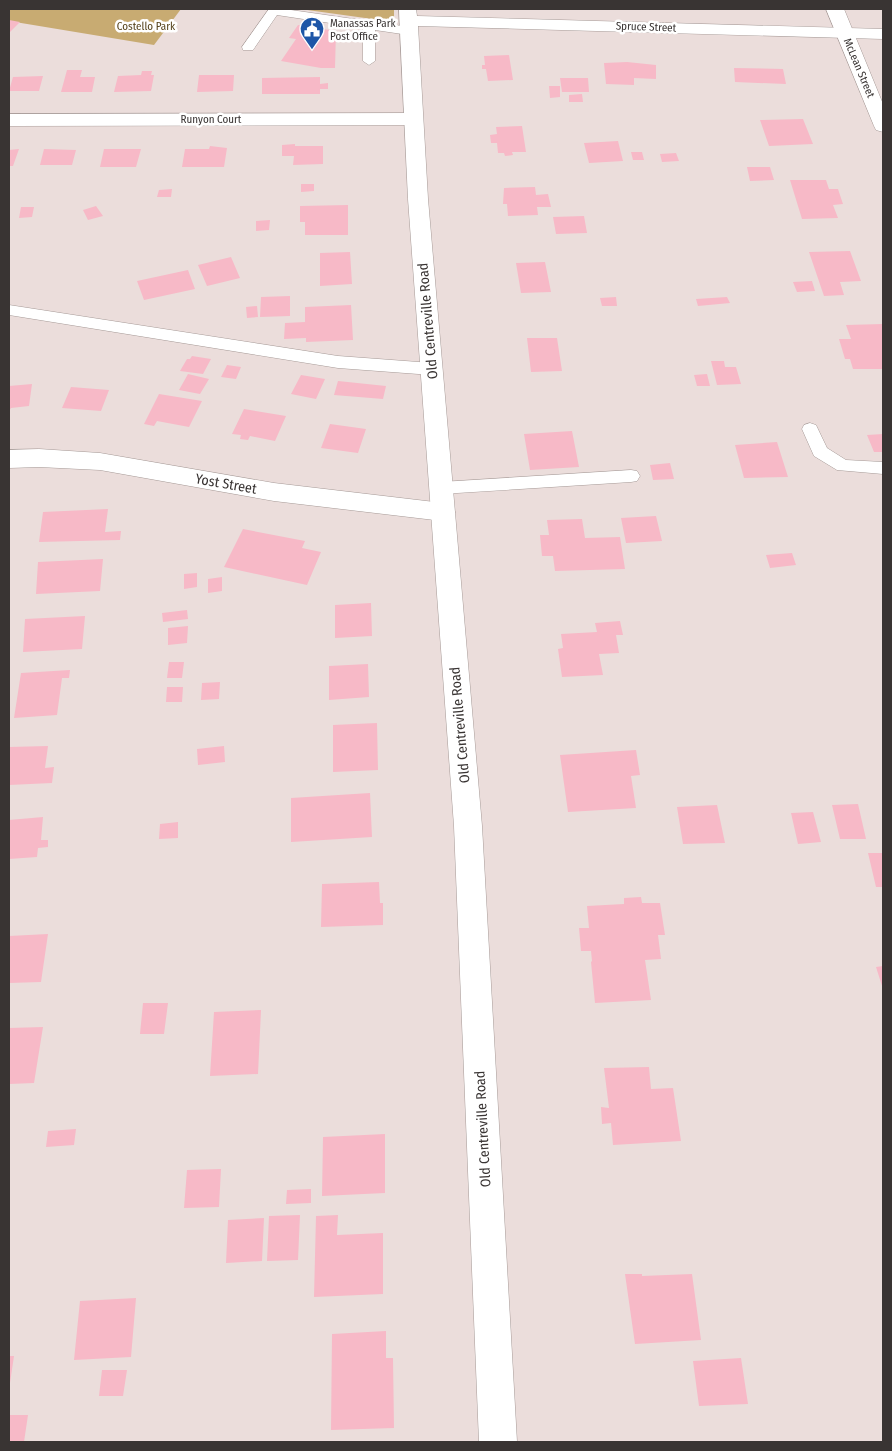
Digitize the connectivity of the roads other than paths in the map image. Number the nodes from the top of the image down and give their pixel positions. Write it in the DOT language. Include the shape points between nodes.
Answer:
graph roads {
  1 [pos="835,9"];
  2 [pos="406,16"];
  3 [pos="369,25"];
  4 [pos="844,33"];
  5 [pos="883,34"];
  6 [pos="248,47"];
  7 [pos="369,61"];
  8 [pos="413,119"];
  9 [pos="9,120"];
  10 [pos="883,126"];
  11 [pos="9,310"];
  12 [pos="432,370"];
  13 [pos="810,429"];
  14 [pos="9,459"];
  15 [pos="883,468"];
  16 [pos="631,476"];
  17 [pos="442,500"];
  18 [pos="498,1442"];
  1 -- 4 [label="street, McLean Street"];
  2 -- 3 [label="lane"];
  2 -- 4 [label="street, Spruce Street"];
  2 -- 8 [label="street, Old Centreville Road"];
  3 -- 6 [label="lane" via="274,11"];
  3 -- 7 [label="lane"];
  4 -- 5 [label="street, Spruce Street"];
  4 -- 10 [label="street, McLean Street"];
  8 -- 9 [label="street, Runyon Court"];
  8 -- 12 [label="street, Old Centreville Road"];
  11 -- 12 [label="lane" via="338,362"];
  12 -- 17 [label="street, Old Centreville Road"];
  13 -- 15 [label="lane" via="820,452 842,466"];
  14 -- 17 [label="street, Yost Street" via="87,460 281,493"];
  16 -- 17 [label="lane"];
  17 -- 18 [label="street, Old Centreville Road" via="468,826"];
}
